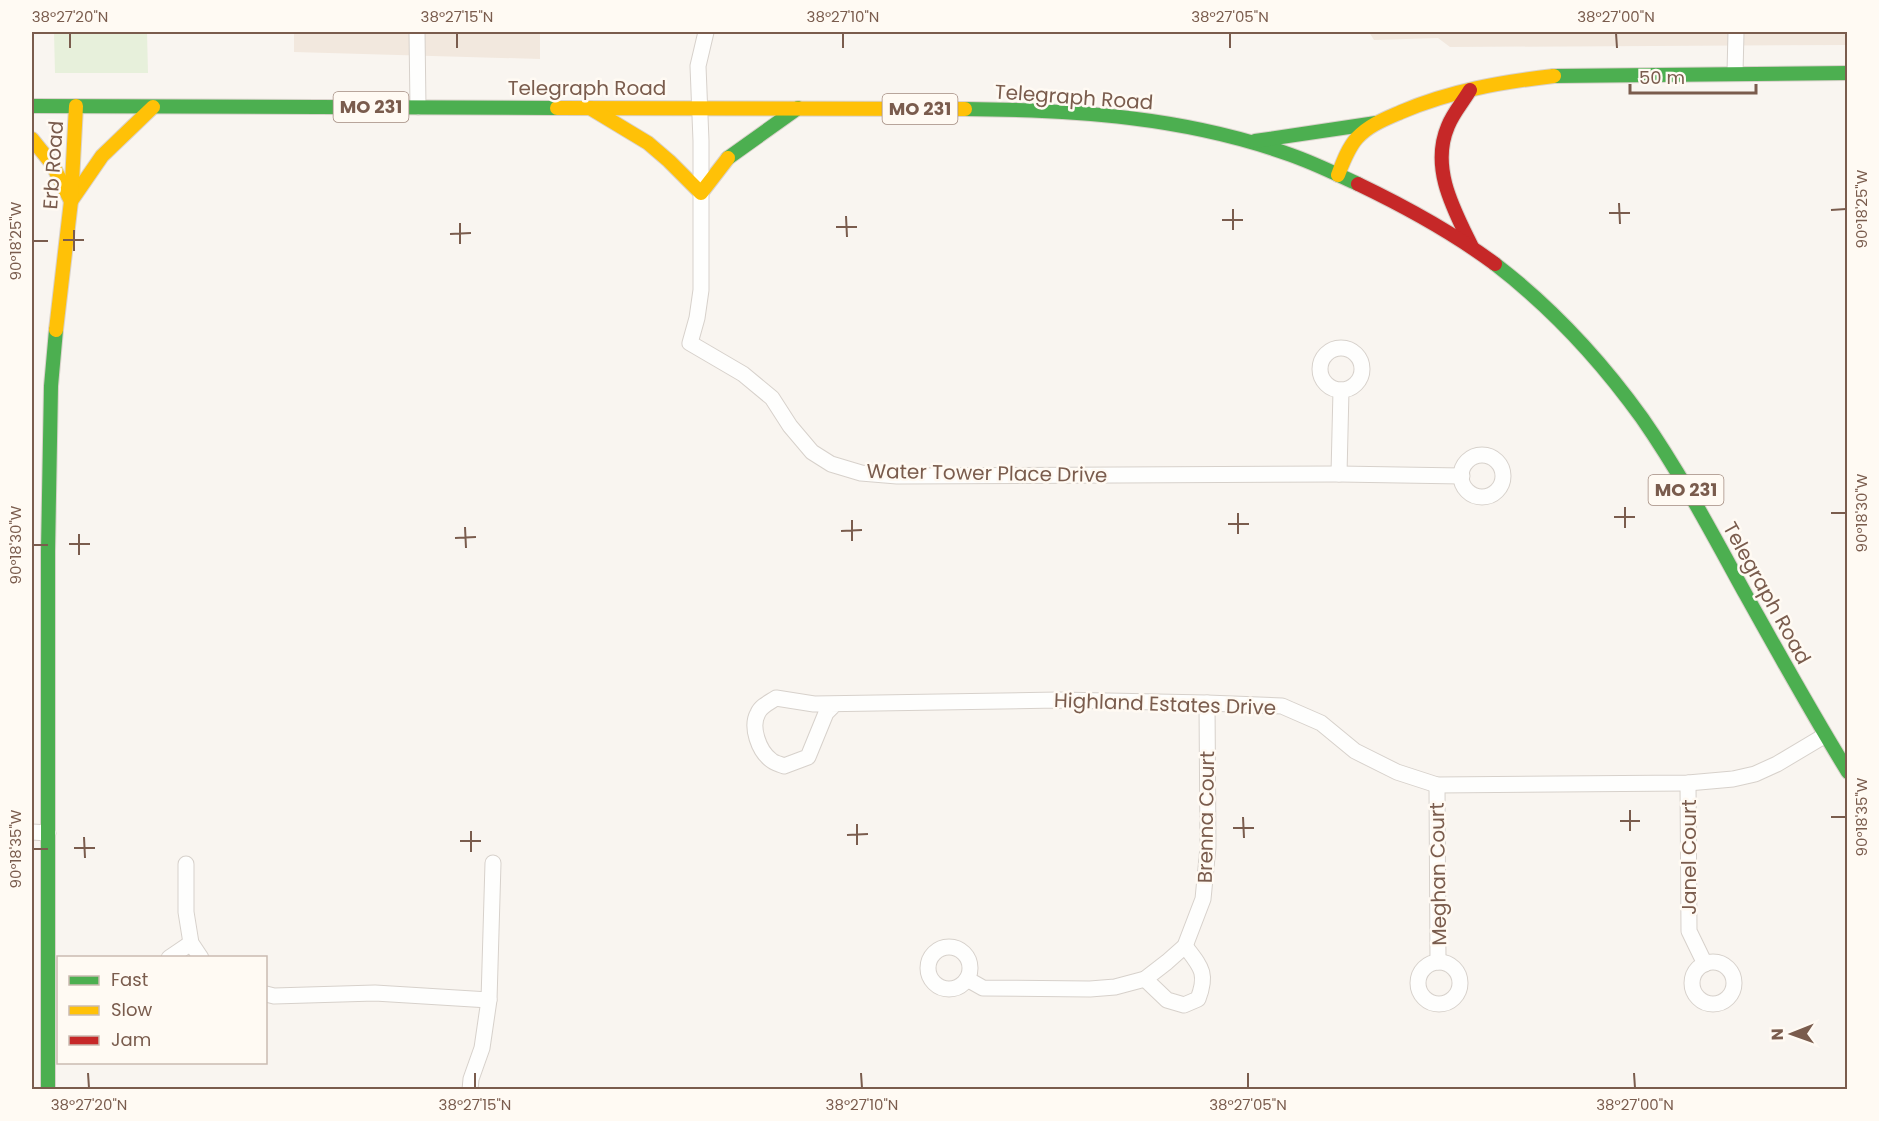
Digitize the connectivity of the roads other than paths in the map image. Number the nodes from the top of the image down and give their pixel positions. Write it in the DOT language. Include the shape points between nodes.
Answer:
graph roads {
  1 [pos="417,32"];
  2 [pos="706,32"];
  3 [pos="1736,32"];
  4 [pos="1848,73"];
  5 [pos="1735,74"];
  6 [pos="1470,90"];
  7 [pos="32,106"];
  8 [pos="76,106"];
  9 [pos="153,107"];
  10 [pos="418,107"];
  11 [pos="590,108"];
  12 [pos="700,108"];
  13 [pos="798,108"];
  14 [pos="1376,123"];
  15 [pos="32,139"];
  16 [pos="1249,142"];
  17 [pos="1338,175"];
  18 [pos="701,193"];
  19 [pos="71,201"];
  20 [pos="1472,248"];
  21 [pos="1341,390"];
  22 [pos="1339,474"];
  23 [pos="1462,476"];
  24 [pos="32,550"];
  25 [pos="48,551"];
  26 [pos="1207,703"];
  27 [pos="835,704"];
  28 [pos="1824,736"];
  29 [pos="1848,772"];
  30 [pos="1688,783"];
  31 [pos="1437,785"];
  32 [pos="32,832"];
  33 [pos="48,832"];
  34 [pos="493,863"];
  35 [pos="186,864"];
  36 [pos="191,943"];
  37 [pos="1185,946"];
  38 [pos="171,956"];
  39 [pos="200,956"];
  40 [pos="1438,962"];
  41 [pos="1705,964"];
  42 [pos="966,979"];
  43 [pos="1145,979"];
  44 [pos="267,994"];
  45 [pos="489,1000"];
  46 [pos="48,1089"];
  47 [pos="470,1089"];
  1 -- 10 [label="street"];
  2 -- 12 [label="street, Water Tower Place Drive" via="698,66"];
  3 -- 5 [label="street"];
  4 -- 5 [label="main road"];
  5 -- 6 [label="main road" via="1557,76"];
  6 -- 14 [label="main road" via="1428,100"];
  6 -- 20 [label="main road" via="1447,129 1442,170 1446,192"];
  7 -- 8 [label="main road, Telegraph Road / MO 231"];
  8 -- 9 [label="main road, Telegraph Road / MO 231"];
  8 -- 19 [label="main road, Erb Road"];
  9 -- 10 [label="main road, Telegraph Road / MO 231"];
  9 -- 19 [label="main road" via="102,156"];
  10 -- 11 [label="main road, Telegraph Road / MO 231"];
  11 -- 12 [label="main road, Telegraph Road / MO 231"];
  11 -- 18 [label="main road" via="648,142"];
  12 -- 13 [label="main road, Telegraph Road / MO 231"];
  12 -- 18 [label="street, Water Tower Place Drive"];
  13 -- 16 [label="main road, Telegraph Road / MO 231" via="1066,112 1130,117"];
  13 -- 18 [label="main road" via="728,158"];
  14 -- 16 [label="main road"];
  14 -- 17 [label="main road" via="1351,145"];
  15 -- 19 [label="main road" via="52,164"];
  16 -- 17 [label="main road, Telegraph Road / MO 231"];
  17 -- 20 [label="main road, Telegraph Road / MO 231" via="1396,203"];
  18 -- 22 [label="street, Water Tower Place Drive" via="701,290 690,343 743,374 772,398 812,452 831,464 861,473 897,476"];
  19 -- 25 [label="main road, Erb Road" via="51,386"];
  20 -- 28 [label="main road, Telegraph Road / MO 231" via="1534,297 1632,405 1692,500"];
  21 -- 22 [label="street"];
  22 -- 23 [label="street, Water Tower Place Drive"];
  24 -- 25 [label="street"];
  25 -- 33 [label="main road, Erb Road"];
  26 -- 27 [label="street, Highland Estates Drive" via="1058,700"];
  26 -- 31 [label="street, Highland Estates Drive" via="1282,706 1321,723 1356,751 1397,772"];
  26 -- 37 [label="street, Brenna Court" via="1208,847 1203,899"];
  27 -- 27 [label="street, Highland Estates Drive" via="776,698 757,714 754,727 760,746 770,760 784,766 808,757 826,713"];
  28 -- 29 [label="main road, Telegraph Road / MO 231"];
  28 -- 30 [label="street, Highland Estates Drive" via="1755,774"];
  30 -- 31 [label="street, Highland Estates Drive"];
  30 -- 41 [label="street, Janel Court" via="1689,932"];
  31 -- 40 [label="street, Meghan Court"];
  32 -- 33 [label="street"];
  33 -- 46 [label="main road, Erb Road"];
  34 -- 45 [label="street"];
  35 -- 36 [label="street" via="186,912"];
  36 -- 38 [label="street"];
  36 -- 39 [label="street"];
  37 -- 43 [label="street, Brenna Court"];
  37 -- 43 [label="street" via="1201,967 1203,985 1198,999 1184,1005 1167,1000"];
  42 -- 43 [label="street, Brenna Court" via="983,988 1090,989"];
  44 -- 45 [label="street" via="375,993"];
  45 -- 47 [label="street" via="482,1048"];
}
